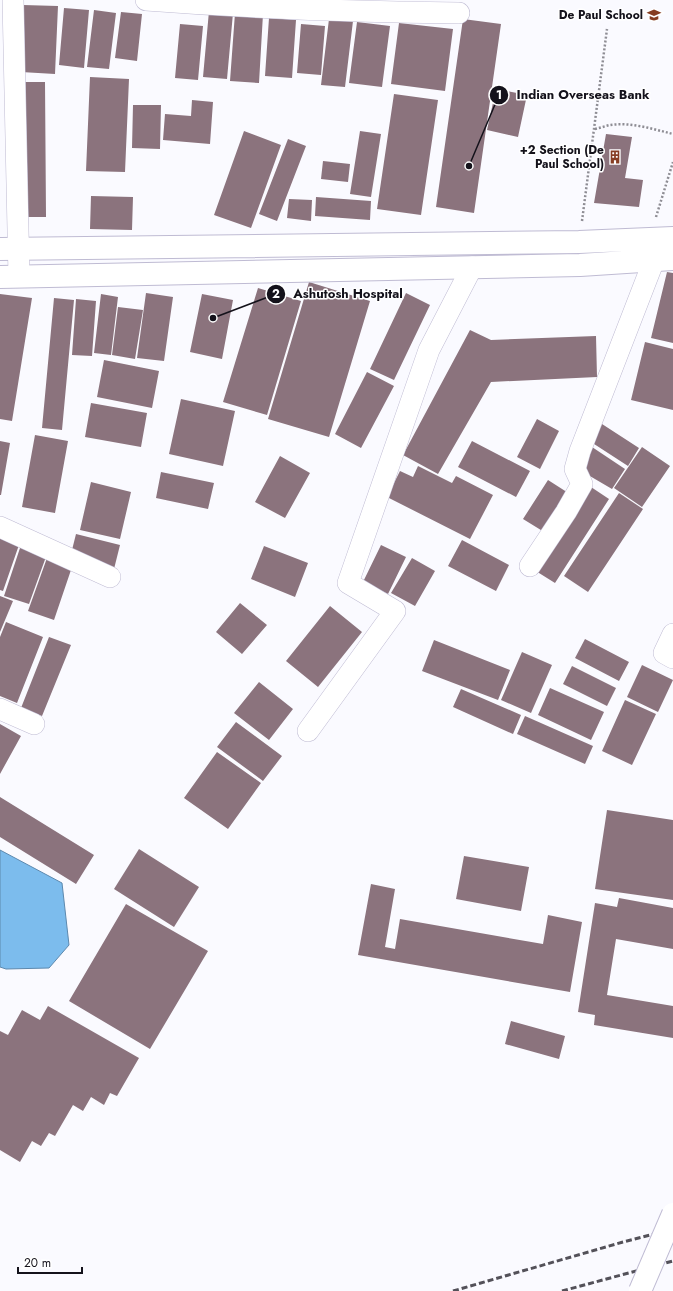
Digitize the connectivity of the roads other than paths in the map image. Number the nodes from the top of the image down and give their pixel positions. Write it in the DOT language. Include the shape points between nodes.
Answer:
graph roads {
  1 [pos="13,0"];
  2 [pos="146,0"];
  3 [pos="459,13"];
  4 [pos="673,238"];
  5 [pos="579,242"];
  6 [pos="9,249"];
  7 [pos="663,260"];
  8 [pos="580,265"];
  9 [pos="472,267"];
  10 [pos="9,276"];
  11 [pos="0,527"];
  12 [pos="530,566"];
  13 [pos="110,577"];
  14 [pos="673,634"];
  15 [pos="673,658"];
  16 [pos="0,709"];
  17 [pos="34,724"];
  18 [pos="308,731"];
  19 [pos="673,1214"];
  20 [pos="640,1291"];
  1 -- 6 [label="street"];
  2 -- 3 [label="street" via="356,12"];
  4 -- 5 [label="main road"];
  5 -- 6 [label="main road"];
  5 -- 8 [label="main road"];
  6 -- 10 [label="street"];
  7 -- 8 [label="main road"];
  7 -- 12 [label="street" via="580,451 575,469 582,484"];
  8 -- 9 [label="main road"];
  9 -- 10 [label="main road"];
  9 -- 18 [label="street" via="429,350 348,582 395,611"];
  11 -- 13 [label="street"];
  14 -- 15 [label="street" via="664,653"];
  16 -- 17 [label="street"];
  19 -- 20 [label="main road, bridge"];
}
